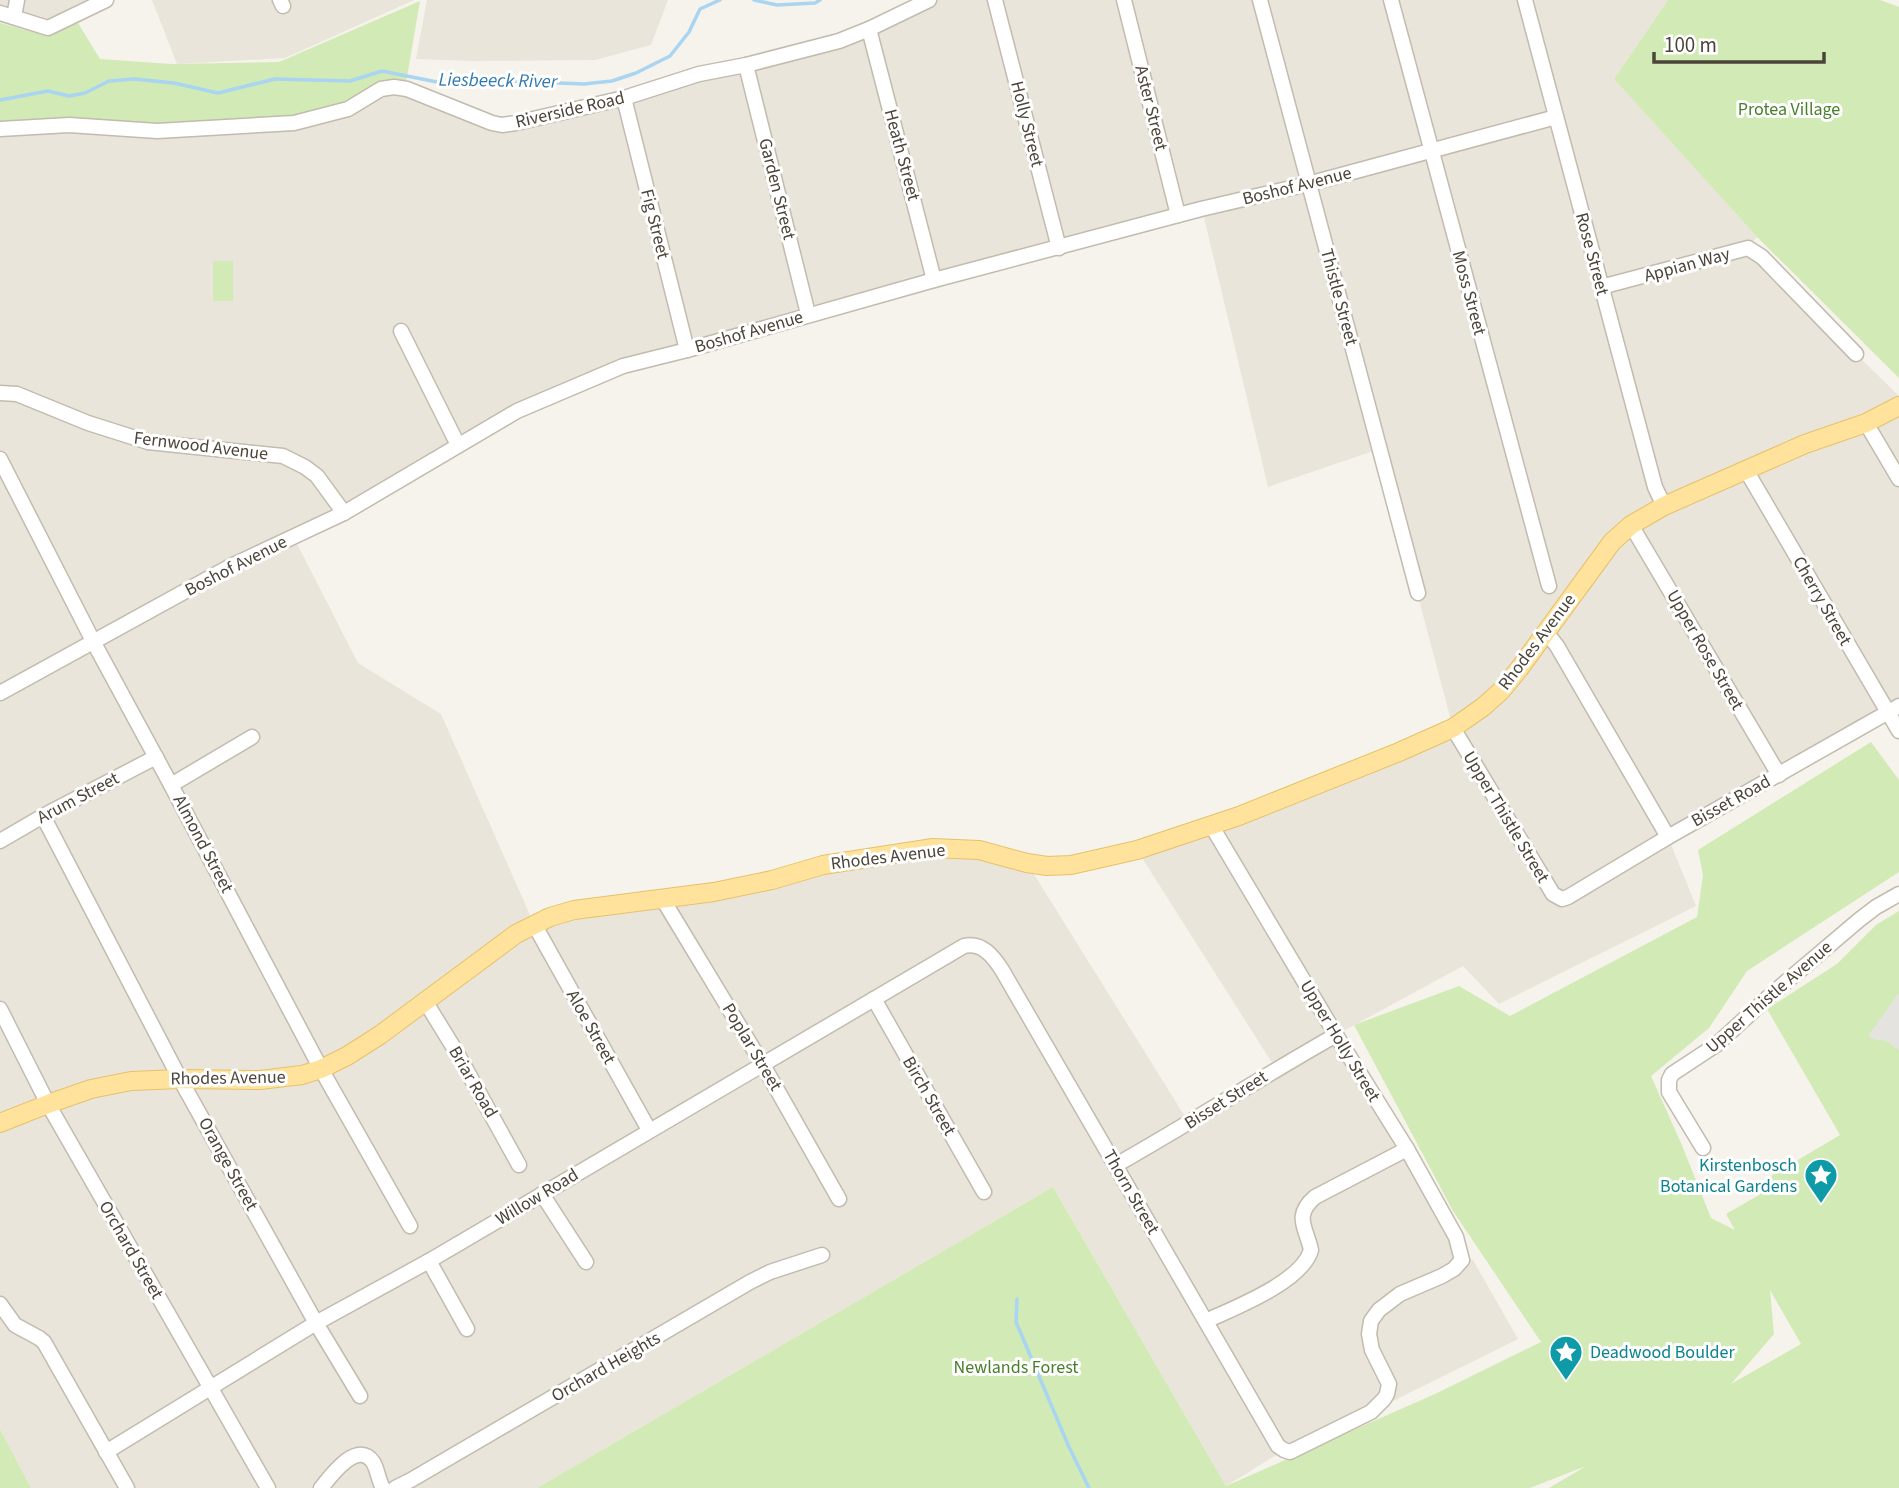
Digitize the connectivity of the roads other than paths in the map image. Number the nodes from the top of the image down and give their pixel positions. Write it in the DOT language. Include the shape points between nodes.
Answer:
graph roads {
  1 [pos="17,0"];
  2 [pos="106,0"];
  3 [pos="929,0"];
  4 [pos="995,0"];
  5 [pos="1124,0"];
  6 [pos="1260,0"];
  7 [pos="1391,0"];
  8 [pos="1525,0"];
  9 [pos="7,15"];
  10 [pos="869,29"];
  11 [pos="746,65"];
  12 [pos="624,99"];
  13 [pos="1556,117"];
  14 [pos="0,129"];
  15 [pos="1430,151"];
  16 [pos="1308,184"];
  17 [pos="1178,215"];
  18 [pos="1059,248"];
  19 [pos="934,280"];
  20 [pos="1601,287"];
  21 [pos="808,314"];
  22 [pos="401,331"];
  23 [pos="687,350"];
  24 [pos="1856,354"];
  25 [pos="0,393"];
  26 [pos="1899,406"];
  27 [pos="1866,423"];
  28 [pos="458,445"];
  29 [pos="0,459"];
  30 [pos="1746,470"];
  31 [pos="1899,479"];
  32 [pos="1664,506"];
  33 [pos="344,513"];
  34 [pos="1631,524"];
  35 [pos="1549,586"];
  36 [pos="1418,593"];
  37 [pos="1546,632"];
  38 [pos="93,643"];
  39 [pos="0,693"];
  40 [pos="1894,709"];
  41 [pos="1453,728"];
  42 [pos="1899,732"];
  43 [pos="252,737"];
  44 [pos="156,757"];
  45 [pos="1779,775"];
  46 [pos="171,785"];
  47 [pos="43,816"];
  48 [pos="1211,825"];
  49 [pos="1668,837"];
  50 [pos="0,841"];
  51 [pos="1899,894"];
  52 [pos="662,898"];
  53 [pos="1565,898"];
  54 [pos="534,924"];
  55 [pos="969,945"];
  56 [pos="874,999"];
  57 [pos="425,1001"];
  58 [pos="0,1009"];
  59 [pos="1336,1035"];
  60 [pos="763,1065"];
  61 [pos="321,1069"];
  62 [pos="180,1079"];
  63 [pos="48,1104"];
  64 [pos="0,1123"];
  65 [pos="649,1130"];
  66 [pos="1703,1148"];
  67 [pos="1407,1149"];
  68 [pos="519,1165"];
  69 [pos="1115,1165"];
  70 [pos="985,1192"];
  71 [pos="542,1194"];
  72 [pos="839,1199"];
  73 [pos="410,1226"];
  74 [pos="822,1255"];
  75 [pos="429,1261"];
  76 [pos="586,1262"];
  77 [pos="0,1304"];
  78 [pos="1206,1321"];
  79 [pos="316,1322"];
  80 [pos="467,1329"];
  81 [pos="211,1389"];
  82 [pos="360,1396"];
  83 [pos="1284,1450"];
  84 [pos="106,1452"];
  85 [pos="127,1488"];
  86 [pos="268,1488"];
  87 [pos="321,1488"];
  88 [pos="383,1488"];
  89 [pos="395,1488"];
  1 -- 9 [label="street"];
  2 -- 9 [label="street" via="48,28"];
  3 -- 10 [label="street, Riverside Road"];
  4 -- 18 [label="street, Holly Street"];
  5 -- 17 [label="street, Aster Street"];
  6 -- 16 [label="street, Thistle Street"];
  7 -- 15 [label="street, Moss Street"];
  8 -- 13 [label="street, Rose Street"];
  10 -- 11 [label="street, Riverside Road"];
  10 -- 19 [label="street, Heath Street"];
  11 -- 12 [label="street, Riverside Road" via="699,74"];
  11 -- 21 [label="street, Garden Street"];
  12 -- 14 [label="street, Riverside Road" via="502,125 394,87 381,89 348,109 294,123 157,131 69,125"];
  12 -- 23 [label="street, Fig Street"];
  13 -- 15 [label="street, Boshof Avenue"];
  13 -- 20 [label="street, Rose Street"];
  15 -- 16 [label="street, Boshof Avenue"];
  15 -- 35 [label="street, Moss Street"];
  16 -- 17 [label="street, Boshof Avenue"];
  16 -- 36 [label="street, Thistle Street"];
  17 -- 18 [label="street, Boshof Avenue"];
  18 -- 19 [label="street, Boshof Avenue"];
  19 -- 21 [label="street, Boshof Avenue"];
  20 -- 24 [label="street, Appian Way" via="1748,248"];
  20 -- 32 [label="street, Rose Street"];
  21 -- 23 [label="street, Boshof Avenue"];
  22 -- 28 [label="street"];
  23 -- 28 [label="street, Boshof Avenue" via="614,369 517,411"];
  25 -- 33 [label="street, Fernwood Avenue" via="16,394 148,442 283,456 317,476"];
  26 -- 27 [label="main road, Rhodes Avenue"];
  27 -- 30 [label="main road, Rhodes Avenue"];
  27 -- 31 [label="street"];
  28 -- 33 [label="street, Boshof Avenue"];
  29 -- 38 [label="street, Almond Street"];
  30 -- 32 [label="main road, Rhodes Avenue"];
  30 -- 40 [label="street, Cherry Street"];
  32 -- 34 [label="main road, Rhodes Avenue"];
  33 -- 38 [label="street, Boshof Avenue" via="231,566"];
  34 -- 37 [label="main road, Rhodes Avenue" via="1604,552"];
  34 -- 45 [label="street, Upper Rose Street"];
  37 -- 41 [label="main road, Rhodes Avenue" via="1501,691"];
  37 -- 49 [label="street"];
  38 -- 39 [label="street, Boshof Avenue"];
  38 -- 44 [label="street, Almond Street"];
  40 -- 42 [label="street, Cherry Street"];
  40 -- 45 [label="street, Bisset Road"];
  41 -- 48 [label="main road, Rhodes Avenue"];
  41 -- 53 [label="street, Upper Thistle Street" via="1553,894"];
  43 -- 46 [label="street"];
  44 -- 46 [label="street, Almond Street"];
  44 -- 47 [label="street, Arum Street"];
  45 -- 49 [label="street, Bisset Road"];
  46 -- 61 [label="street, Almond Street"];
  47 -- 50 [label="street, Arum Street"];
  47 -- 62 [label="street, Orange Street"];
  48 -- 52 [label="main road, Rhodes Avenue" via="1137,850 1071,865 1047,866 979,850 933,848 823,866 714,892"];
  48 -- 59 [label="street, Upper Holly Street"];
  49 -- 53 [label="street, Bisset Road"];
  51 -- 66 [label="street, Upper Thistle Avenue" via="1859,920 1716,1045 1672,1074 1669,1091"];
  52 -- 54 [label="main road, Rhodes Avenue" via="574,910"];
  52 -- 60 [label="street, Poplar Street"];
  54 -- 57 [label="main road, Rhodes Avenue"];
  54 -- 65 [label="street, Aloe Street"];
  55 -- 56 [label="street, Willow Road"];
  55 -- 69 [label="street, Thorn Street" via="992,956 1002,970"];
  56 -- 60 [label="street, Willow Road"];
  56 -- 70 [label="street, Birch Street"];
  57 -- 61 [label="main road, Rhodes Avenue" via="369,1042"];
  57 -- 68 [label="street, Briar Road"];
  58 -- 63 [label="street, Orchard Street"];
  59 -- 67 [label="street, Upper Holly Street"];
  59 -- 69 [label="street, Bisset Street"];
  60 -- 65 [label="street, Willow Road"];
  60 -- 72 [label="street, Poplar Street"];
  61 -- 62 [label="main road, Rhodes Avenue" via="260,1080"];
  61 -- 73 [label="street, Almond Street"];
  62 -- 63 [label="main road, Rhodes Avenue" via="131,1081"];
  62 -- 79 [label="street, Orange Street"];
  63 -- 64 [label="main road, Rhodes Avenue"];
  63 -- 81 [label="street, Orchard Street"];
  65 -- 71 [label="street, Willow Road"];
  67 -- 78 [label="street" via="1308,1203 1302,1219 1311,1250 1305,1263 1257,1298"];
  67 -- 83 [label="street, Upper Holly Street" via="1456,1237 1462,1260 1442,1276 1400,1294 1371,1321 1372,1350 1389,1384 1384,1399 1371,1412 1297,1449"];
  69 -- 78 [label="street, Thorn Street"];
  71 -- 75 [label="street, Willow Road"];
  71 -- 76 [label="street"];
  74 -- 89 [label="street, Orchard Heights" via="751,1282"];
  75 -- 79 [label="street, Willow Road"];
  75 -- 80 [label="street"];
  77 -- 84 [label="street" via="15,1325 44,1342"];
  78 -- 83 [label="street, Thorn Street"];
  79 -- 81 [label="street, Willow Road"];
  79 -- 82 [label="street, Orange Street"];
  81 -- 84 [label="street, Willow Road"];
  81 -- 86 [label="street, Orchard Street"];
  84 -- 85 [label="street"];
  87 -- 88 [label="street" via="341,1464 362,1456 373,1462"];
}
